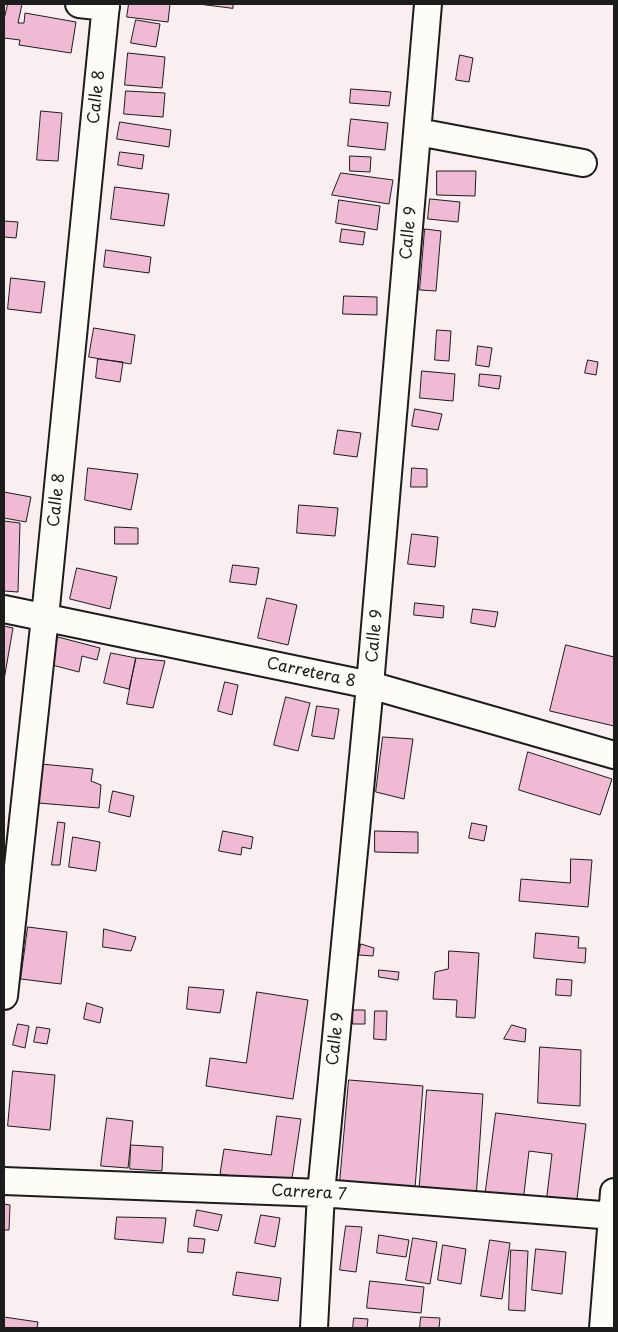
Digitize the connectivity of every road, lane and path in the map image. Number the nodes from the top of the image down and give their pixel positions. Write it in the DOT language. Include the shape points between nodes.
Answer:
graph roads {
  1 [pos="79,4"];
  2 [pos="428,4"];
  3 [pos="106,5"];
  4 [pos="418,132"];
  5 [pos="583,163"];
  6 [pos="4,609"];
  7 [pos="45,618"];
  8 [pos="370,685"];
  9 [pos="614,755"];
  10 [pos="4,996"];
  11 [pos="4,1181"];
  12 [pos="321,1193"];
  13 [pos="614,1208"];
  14 [pos="314,1328"];
  15 [pos="603,1328"];
  1 -- 3 [label="street"];
  2 -- 4 [label="street, Calle 9"];
  3 -- 7 [label="street, Calle 8"];
  4 -- 5 [label="street"];
  4 -- 8 [label="street, Calle 9"];
  6 -- 7 [label="street, Carretera 8"];
  7 -- 8 [label="street, Carretera 8"];
  7 -- 10 [label="street, Calle 8"];
  8 -- 9 [label="street, Carretera 8"];
  8 -- 12 [label="street, Calle 9"];
  11 -- 12 [label="street, Carrera 7"];
  12 -- 13 [label="street, Carrera 7"];
  12 -- 14 [label="street, Calle 9"];
  13 -- 15 [label="street"];
}
